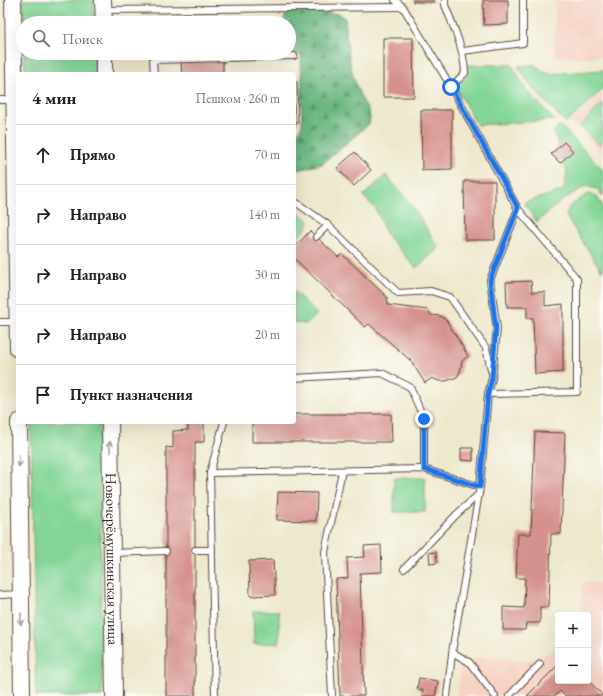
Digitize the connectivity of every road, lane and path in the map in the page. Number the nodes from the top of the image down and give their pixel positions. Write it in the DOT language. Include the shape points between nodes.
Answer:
graph roads {
  1 [pos="13,0"];
  2 [pos="395,0"];
  3 [pos="445,0"];
  4 [pos="523,0"];
  5 [pos="403,7"];
  6 [pos="104,11"];
  7 [pos="463,51"];
  8 [pos="104,60"];
  9 [pos="154,60"];
  10 [pos="104,72"];
  11 [pos="154,72"];
  12 [pos="451,87"];
  13 [pos="7,100"];
  14 [pos="296,202"];
  15 [pos="518,208"];
  16 [pos="328,225"];
  17 [pos="316,237"];
  18 [pos="16,282"];
  19 [pos="0,322"];
  20 [pos="16,322"];
  21 [pos="296,378"];
  22 [pos="492,378"];
  23 [pos="488,394"];
  24 [pos="19,424"];
  25 [pos="110,424"];
  26 [pos="223,424"];
  27 [pos="424,469"];
  28 [pos="342,471"];
  29 [pos="210,473"];
  30 [pos="480,487"];
  31 [pos="479,494"];
  32 [pos="195,550"];
  33 [pos="212,550"];
  34 [pos="166,551"];
  35 [pos="112,553"];
  36 [pos="404,569"];
  37 [pos="0,594"];
  38 [pos="21,594"];
  39 [pos="452,652"];
  40 [pos="540,664"];
  41 [pos="22,696"];
  42 [pos="114,696"];
  43 [pos="215,696"];
  44 [pos="332,696"];
  45 [pos="447,696"];
  46 [pos="495,696"];
  47 [pos="509,696"];
  1 -- 13 [label="street"];
  2 -- 5 [label="lane"];
  3 -- 7 [label="lane"];
  4 -- 7 [label="lane" via="523,43"];
  5 -- 6 [label="lane"];
  5 -- 12 [label="lane"];
  7 -- 12 [label="lane" via="465,73"];
  8 -- 10 [label="street"];
  9 -- 11 [label="lane"];
  12 -- 15 [label="lane"];
  13 -- 18 [label="street"];
  14 -- 16 [label="lane"];
  15 -- 22 [label="lane" via="490,280 496,329"];
  15 -- 23 [label="lane" via="577,279 577,392"];
  16 -- 17 [label="lane"];
  16 -- 22 [label="lane" via="398,293 431,291 450,298 486,348"];
  19 -- 20 [label="lane"];
  21 -- 27 [label="lane" via="382,373 410,387 424,419"];
  22 -- 23 [label="lane"];
  23 -- 30 [label="lane"];
  24 -- 38 [label="street, one-way"];
  35 -- 25 [label="street, Новочерёмушкинская улица, one-way"];
  26 -- 29 [label="lane"];
  27 -- 28 [label="lane"];
  27 -- 30 [label="lane"];
  28 -- 29 [label="lane"];
  28 -- 44 [label="lane" via="325,552"];
  29 -- 33 [label="lane"];
  30 -- 31 [label="lane"];
  31 -- 36 [label="lane"];
  31 -- 39 [label="lane"];
  32 -- 33 [label="lane"];
  33 -- 43 [label="lane"];
  34 -- 35 [label="lane"];
  35 -- 42 [label="street, Новочерёмушкинская улица"];
  37 -- 38 [label="lane"];
  38 -- 41 [label="street, one-way"];
  39 -- 45 [label="lane"];
  39 -- 46 [label="lane" via="469,662"];
  40 -- 47 [label="lane"];
}
